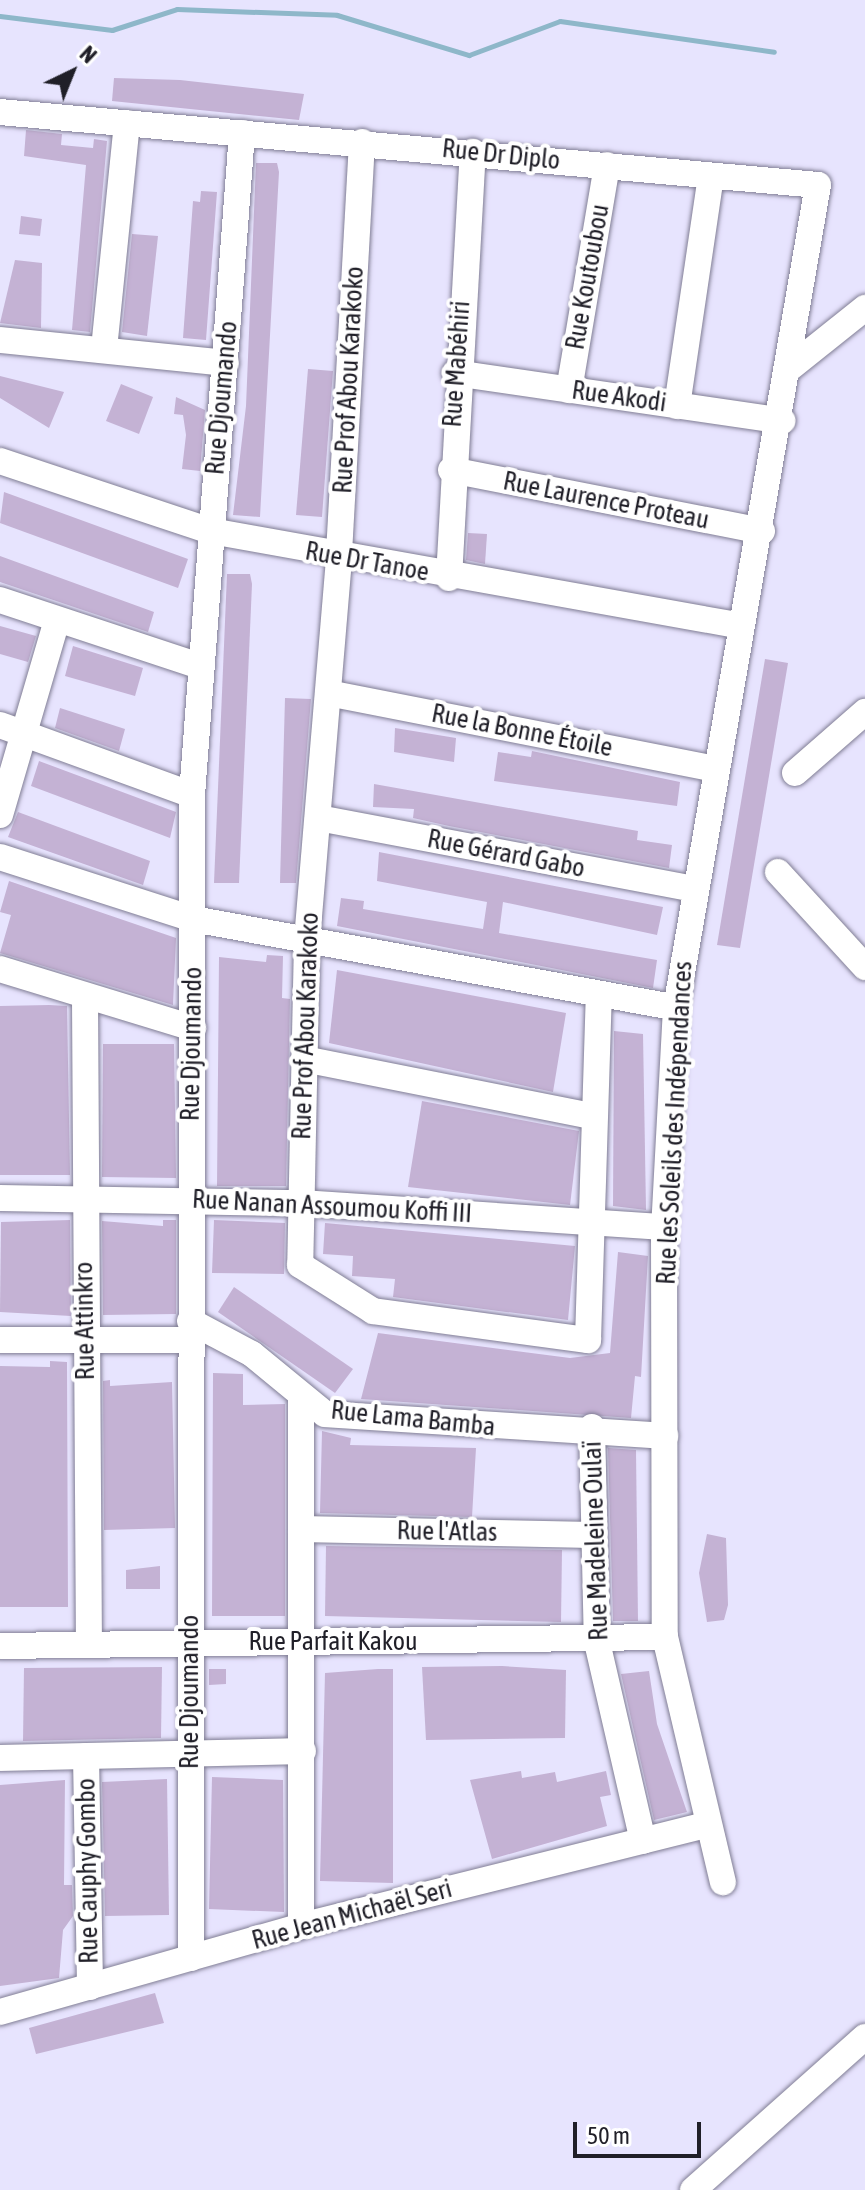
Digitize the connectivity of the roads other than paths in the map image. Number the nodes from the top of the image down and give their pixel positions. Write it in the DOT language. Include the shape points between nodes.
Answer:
graph roads {
  1 [pos="0,111"];
  2 [pos="127,123"];
  3 [pos="242,133"];
  4 [pos="362,142"];
  5 [pos="473,152"];
  6 [pos="607,165"];
  7 [pos="711,176"];
  8 [pos="865,308"];
  9 [pos="0,340"];
  10 [pos="104,349"];
  11 [pos="226,363"];
  12 [pos="791,367"];
  13 [pos="455,373"];
  14 [pos="569,390"];
  15 [pos="677,406"];
  16 [pos="783,421"];
  17 [pos="0,461"];
  18 [pos="451,470"];
  19 [pos="211,531"];
  20 [pos="762,531"];
  21 [pos="339,559"];
  22 [pos="449,578"];
  23 [pos="0,600"];
  24 [pos="57,620"];
  25 [pos="742,626"];
  26 [pos="200,666"];
  27 [pos="328,693"];
  28 [pos="861,723"];
  29 [pos="10,729"];
  30 [pos="716,769"];
  31 [pos="795,773"];
  32 [pos="192,795"];
  33 [pos="0,815"];
  34 [pos="318,818"];
  35 [pos="0,857"];
  36 [pos="778,872"];
  37 [pos="693,889"];
  38 [pos="193,919"];
  39 [pos="307,941"];
  40 [pos="865,967"];
  41 [pos="0,969"];
  42 [pos="599,996"];
  43 [pos="85,998"];
  44 [pos="676,1008"];
  45 [pos="193,1028"];
  46 [pos="304,1059"];
  47 [pos="592,1116"];
  48 [pos="0,1198"];
  49 [pos="189,1198"];
  50 [pos="83,1199"];
  51 [pos="301,1203"];
  52 [pos="590,1223"];
  53 [pos="664,1227"];
  54 [pos="190,1330"];
  55 [pos="86,1338"];
  56 [pos="0,1340"];
  57 [pos="301,1399"];
  58 [pos="592,1427"];
  59 [pos="665,1436"];
  60 [pos="301,1529"];
  61 [pos="592,1535"];
  62 [pos="665,1637"];
  63 [pos="301,1642"];
  64 [pos="597,1642"];
  65 [pos="189,1643"];
  66 [pos="89,1645"];
  67 [pos="0,1646"];
  68 [pos="303,1751"];
  69 [pos="190,1753"];
  70 [pos="86,1756"];
  71 [pos="0,1758"];
  72 [pos="706,1825"];
  73 [pos="643,1841"];
  74 [pos="723,1882"];
  75 [pos="301,1926"];
  76 [pos="191,1958"];
  77 [pos="90,1987"];
  78 [pos="0,2012"];
  79 [pos="865,2037"];
  80 [pos="693,2190"];
  1 -- 2 [label="street, Rue Dr Diplo"];
  2 -- 3 [label="street, Rue Dr Diplo"];
  2 -- 10 [label="street"];
  3 -- 4 [label="street, Rue Dr Diplo"];
  3 -- 11 [label="street, Rue Djoumando"];
  4 -- 5 [label="street, Rue Dr Diplo"];
  4 -- 21 [label="street, Rue Prof Abou Karakoko"];
  5 -- 6 [label="street, Rue Dr Diplo"];
  5 -- 13 [label="street, Rue Mabéhiri"];
  6 -- 7 [label="street, Rue Dr Diplo"];
  6 -- 14 [label="street, Rue Koutoubou"];
  7 -- 12 [label="street, Rue Dr Diplo" via="818,185"];
  7 -- 15 [label="street"];
  8 -- 12 [label="street"];
  9 -- 10 [label="street"];
  10 -- 11 [label="street"];
  11 -- 19 [label="street, Rue Djoumando"];
  12 -- 16 [label="street, Rue les Soleils des Indépendances"];
  13 -- 14 [label="street, Rue Akodi"];
  13 -- 18 [label="street, Rue Mabéhiri"];
  14 -- 15 [label="street, Rue Akodi"];
  15 -- 16 [label="street, Rue Akodi"];
  16 -- 20 [label="street, Rue les Soleils des Indépendances"];
  17 -- 19 [label="street, Rue Dr Tanoe"];
  18 -- 20 [label="street, Rue Laurence Proteau"];
  18 -- 22 [label="street, Rue Mabéhiri"];
  19 -- 21 [label="street, Rue Dr Tanoe"];
  19 -- 26 [label="street, Rue Djoumando"];
  20 -- 25 [label="street, Rue les Soleils des Indépendances"];
  21 -- 22 [label="street, Rue Dr Tanoe"];
  21 -- 27 [label="street, Rue Prof Abou Karakoko"];
  22 -- 25 [label="street, Rue Dr Tanoe"];
  23 -- 24 [label="street"];
  24 -- 26 [label="street"];
  24 -- 29 [label="street"];
  25 -- 30 [label="street, Rue les Soleils des Indépendances"];
  26 -- 32 [label="street, Rue Djoumando"];
  27 -- 30 [label="street, Rue la Bonne Étoile"];
  27 -- 34 [label="street, Rue Prof Abou Karakoko"];
  28 -- 31 [label="street"];
  29 -- 32 [label="street"];
  29 -- 33 [label="street"];
  30 -- 37 [label="street, Rue les Soleils des Indépendances"];
  32 -- 38 [label="street, Rue Djoumando"];
  34 -- 37 [label="street, Rue Gérard Gabo"];
  34 -- 39 [label="street, Rue Prof Abou Karakoko"];
  35 -- 38 [label="street"];
  36 -- 40 [label="street"];
  37 -- 44 [label="street, Rue les Soleils des Indépendances"];
  38 -- 39 [label="street"];
  38 -- 45 [label="street, Rue Djoumando"];
  39 -- 42 [label="street"];
  39 -- 46 [label="street, Rue Prof Abou Karakoko"];
  41 -- 43 [label="street"];
  42 -- 44 [label="street"];
  42 -- 47 [label="street, Rue Prof Abou Karakoko"];
  43 -- 45 [label="street"];
  43 -- 50 [label="street, Rue Attinkro"];
  44 -- 53 [label="street, Rue les Soleils des Indépendances"];
  45 -- 49 [label="street, Rue Djoumando"];
  46 -- 47 [label="street"];
  46 -- 51 [label="street, Rue Prof Abou Karakoko"];
  47 -- 52 [label="street, Rue Prof Abou Karakoko"];
  48 -- 50 [label="street, Rue Nanan Assoumou Koffi III"];
  49 -- 50 [label="street, Rue Nanan Assoumou Koffi III"];
  49 -- 51 [label="street, Rue Nanan Assoumou Koffi III"];
  49 -- 54 [label="street, Rue Djoumando"];
  50 -- 55 [label="street, Rue Attinkro"];
  51 -- 52 [label="street, Rue Nanan Assoumou Koffi III"];
  51 -- 52 [label="street, Rue Prof Abou Karakoko" via="300,1265 373,1311 588,1340"];
  52 -- 53 [label="street, Rue Nanan Assoumou Koffi III"];
  53 -- 59 [label="street, Rue les Soleils des Indépendances"];
  54 -- 55 [label="street"];
  54 -- 57 [label="street, Rue Lama Bamba" via="252,1354"];
  54 -- 65 [label="street, Rue Djoumando"];
  55 -- 56 [label="street"];
  55 -- 66 [label="street, Rue Attinkro"];
  57 -- 58 [label="street, Rue Lama Bamba" via="325,1414 554,1433"];
  57 -- 60 [label="street"];
  58 -- 59 [label="street, Rue Lama Bamba"];
  58 -- 61 [label="street, Rue Madeleine Oulaï"];
  59 -- 62 [label="street, Rue les Soleils des Indépendances"];
  60 -- 61 [label="street, Rue l'Atlas"];
  60 -- 63 [label="street"];
  61 -- 64 [label="street, Rue Madeleine Oulaï"];
  62 -- 64 [label="street, Rue Parfait Kakou"];
  62 -- 72 [label="street, Rue les Soleils des Indépendances"];
  63 -- 64 [label="street, Rue Parfait Kakou"];
  63 -- 65 [label="street, Rue Parfait Kakou"];
  63 -- 68 [label="street"];
  64 -- 73 [label="street, Rue Madeleine Oulaï"];
  65 -- 66 [label="street, Rue Parfait Kakou"];
  65 -- 69 [label="street, Rue Djoumando"];
  66 -- 67 [label="street, Rue Parfait Kakou"];
  68 -- 69 [label="street"];
  68 -- 75 [label="street"];
  69 -- 70 [label="street"];
  69 -- 76 [label="street, Rue Djoumando"];
  70 -- 71 [label="street"];
  70 -- 77 [label="street, Rue Cauphy Gombo"];
  72 -- 73 [label="street, Rue Jean Michaël Seri"];
  72 -- 74 [label="street, Rue les Soleils des Indépendances"];
  73 -- 75 [label="street, Rue Jean Michaël Seri"];
  75 -- 76 [label="street, Rue Jean Michaël Seri"];
  76 -- 77 [label="street, Rue Jean Michaël Seri"];
  77 -- 78 [label="street, Rue Jean Michaël Seri"];
  79 -- 80 [label="street"];
}
